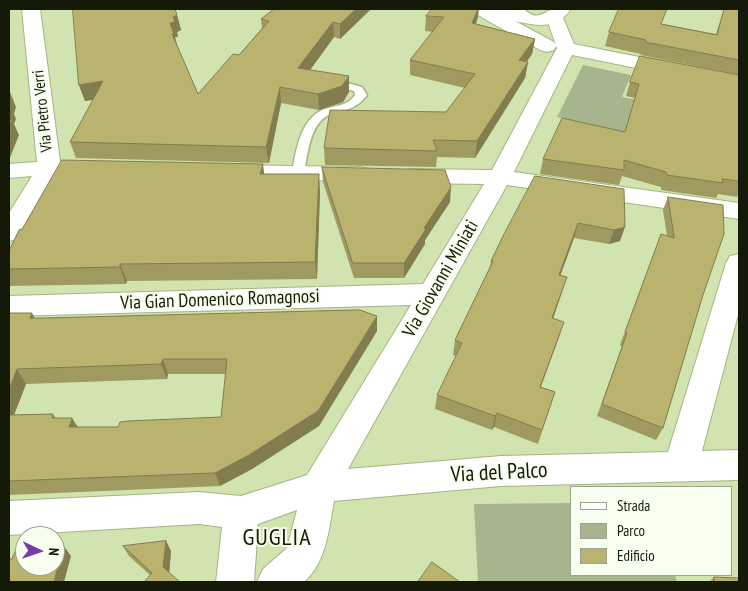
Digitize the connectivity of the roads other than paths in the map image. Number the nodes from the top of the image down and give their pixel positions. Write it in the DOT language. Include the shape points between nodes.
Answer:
graph roads {
  1 [pos="31,9"];
  2 [pos="479,11"];
  3 [pos="558,12"];
  4 [pos="522,15"];
  5 [pos="556,54"];
  6 [pos="322,80"];
  7 [pos="739,83"];
  8 [pos="49,168"];
  9 [pos="119,170"];
  10 [pos="9,171"];
  11 [pos="208,171"];
  12 [pos="298,173"];
  13 [pos="500,177"];
  14 [pos="739,210"];
  15 [pos="9,233"];
  16 [pos="739,263"];
  17 [pos="432,294"];
  18 [pos="9,306"];
  19 [pos="739,465"];
  20 [pos="682,466"];
  21 [pos="319,486"];
  22 [pos="241,513"];
  23 [pos="9,518"];
  24 [pos="235,582"];
  25 [pos="276,582"];
  1 -- 8 [label="street, Via Pietro Verri"];
  2 -- 4 [label="street"];
  2 -- 5 [label="street"];
  3 -- 4 [label="street" via="540,20"];
  3 -- 5 [label="street"];
  4 -- 5 [label="street"];
  5 -- 7 [label="street"];
  5 -- 13 [label="street, Via Giovanni Miniati"];
  6 -- 12 [label="lane" via="358,89 361,95 356,104 317,117 302,149"];
  8 -- 9 [label="street"];
  8 -- 10 [label="street"];
  8 -- 15 [label="street, Via Pietro Verri"];
  11 -- 12 [label="street"];
  12 -- 13 [label="street"];
  13 -- 14 [label="street"];
  13 -- 17 [label="street, Via Giovanni Miniati"];
  16 -- 20 [label="street"];
  17 -- 18 [label="street, Via Gian Domenico Romagnosi"];
  17 -- 21 [label="street, Via Giovanni Miniati"];
  19 -- 20 [label="street, Via del Palco"];
  20 -- 21 [label="street, Via del Palco" via="473,473"];
  21 -- 22 [label="street, Via del Palco"];
  21 -- 25 [label="street" via="302,560"];
  22 -- 23 [label="street" via="199,508"];
  22 -- 24 [label="street"];
}
